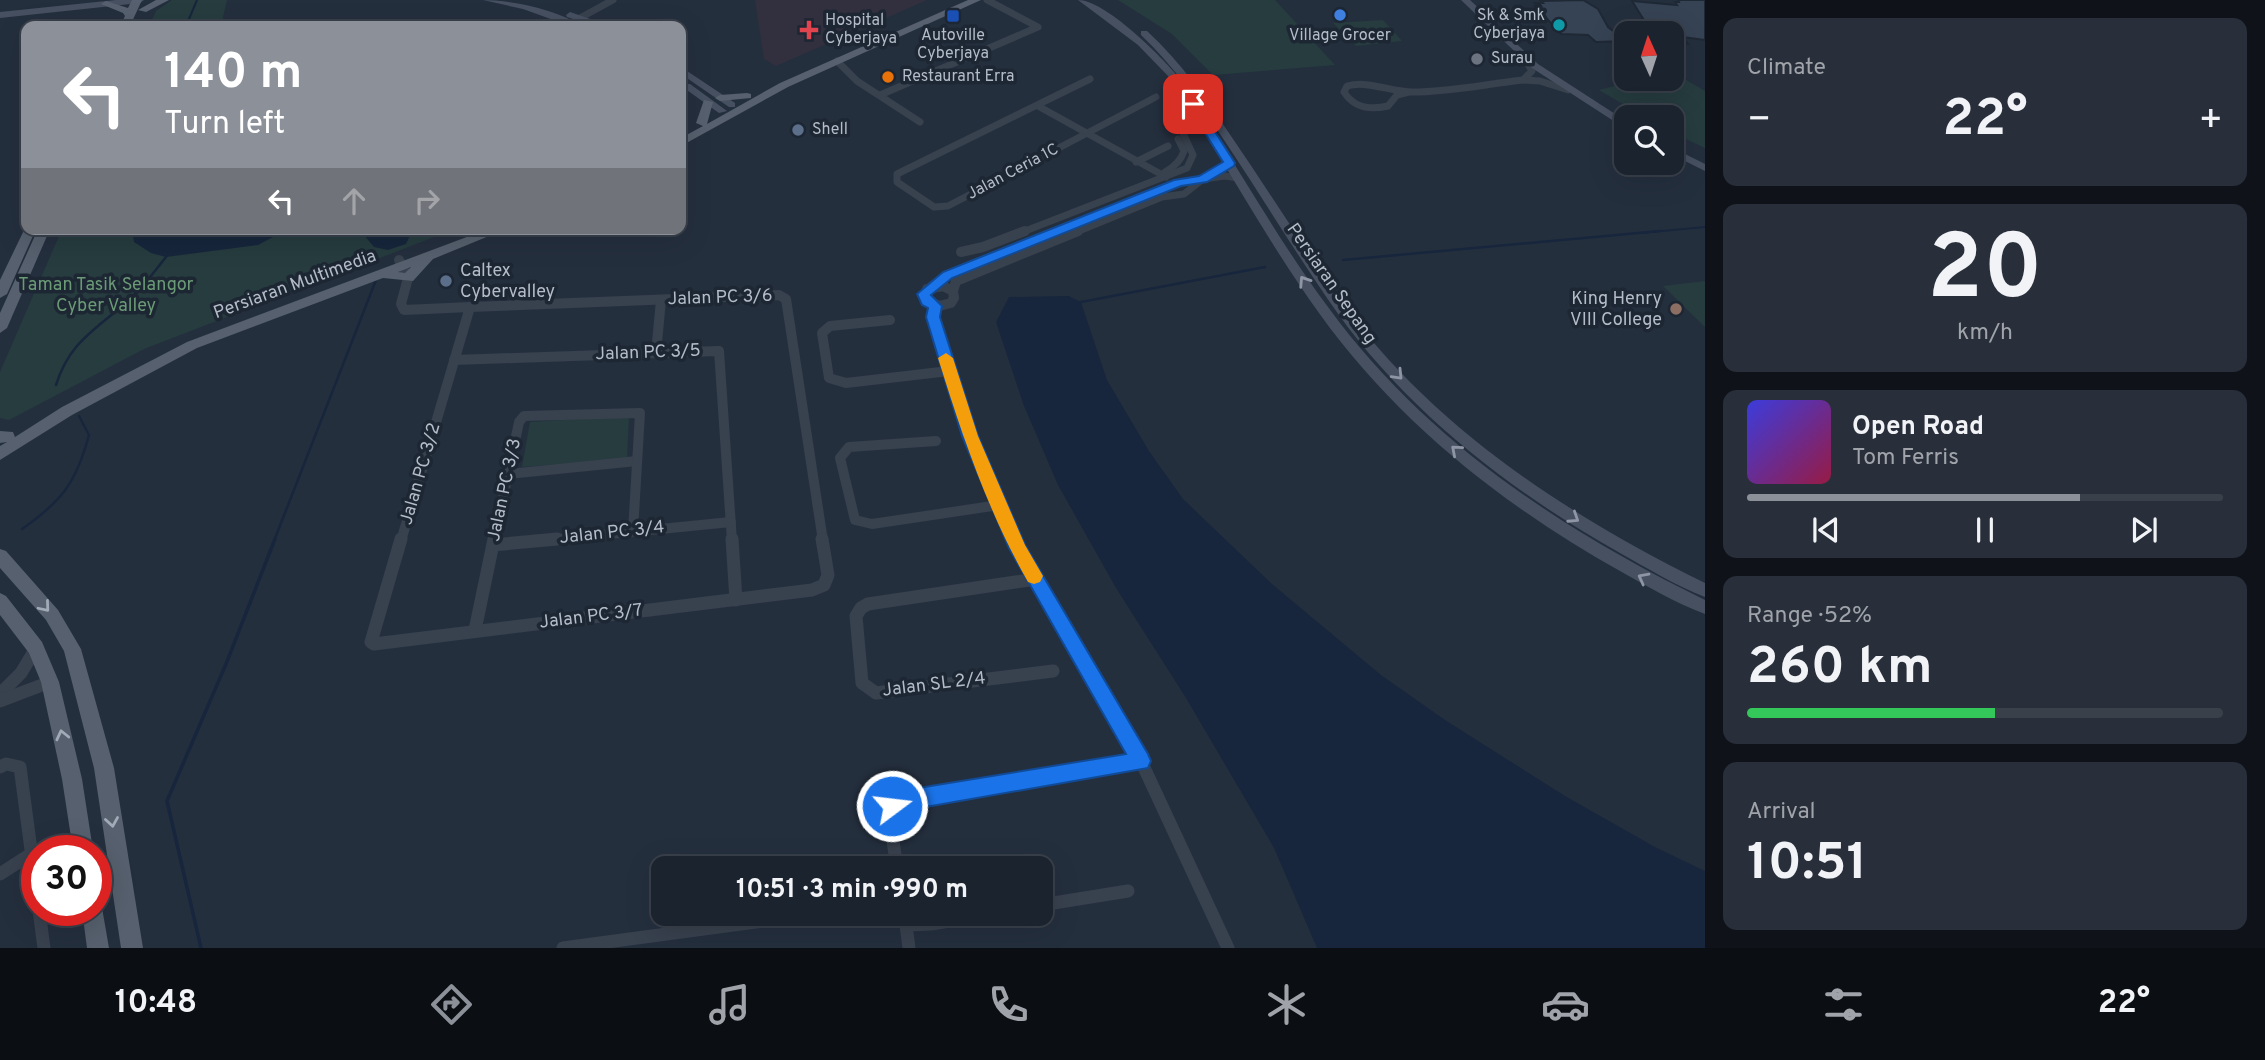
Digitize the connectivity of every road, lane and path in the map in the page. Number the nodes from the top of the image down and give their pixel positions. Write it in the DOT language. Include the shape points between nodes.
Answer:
graph roads {
  1 [pos="164,0"];
  2 [pos="487,0"];
  3 [pos="515,0"];
  4 [pos="612,0"];
  5 [pos="958,0"];
  6 [pos="976,0"];
  7 [pos="988,0"];
  8 [pos="1082,0"];
  9 [pos="1097,0"];
  10 [pos="1465,0"];
  11 [pos="1475,0"];
  12 [pos="104,2"];
  13 [pos="141,2"];
  14 [pos="0,13"];
  15 [pos="130,16"];
  16 [pos="128,21"];
  17 [pos="137,21"];
  18 [pos="575,21"];
  19 [pos="576,21"];
  20 [pos="580,21"];
  21 [pos="1524,57"];
  22 [pos="837,61"];
  23 [pos="686,75"];
  24 [pos="1090,79"];
  25 [pos="1524,80"];
  26 [pos="686,84"];
  27 [pos="1568,90"];
  28 [pos="1387,91"];
  29 [pos="1409,92"];
  30 [pos="880,95"];
  31 [pos="747,96"];
  32 [pos="1156,97"];
  33 [pos="1394,98"];
  34 [pos="714,100"];
  35 [pos="1589,104"];
  36 [pos="1038,106"];
  37 [pos="1606,106"];
  38 [pos="727,108"];
  39 [pos="1614,110"];
  40 [pos="1201,118"];
  41 [pos="1614,119"];
  42 [pos="920,122"];
  43 [pos="702,123"];
  44 [pos="1209,131"];
  45 [pos="686,132"];
  46 [pos="1086,134"];
  47 [pos="686,140"];
  48 [pos="1168,146"];
  49 [pos="1684,150"];
  50 [pos="1684,155"];
  51 [pos="1136,162"];
  52 [pos="1704,162"];
  53 [pos="1229,163"];
  54 [pos="1244,163"];
  55 [pos="1161,178"];
  56 [pos="1238,178"];
  57 [pos="1203,179"];
  58 [pos="27,235"];
  59 [pos="41,235"];
  60 [pos="470,235"];
  61 [pos="484,235"];
  62 [pos="1274,235"];
  63 [pos="961,252"];
  64 [pos="403,268"];
  65 [pos="931,287"];
  66 [pos="953,291"];
  67 [pos="0,294"];
  68 [pos="661,300"];
  69 [pos="935,306"];
  70 [pos="470,307"];
  71 [pos="890,320"];
  72 [pos="0,328"];
  73 [pos="656,353"];
  74 [pos="454,360"];
  75 [pos="950,371"];
  76 [pos="3,438"];
  77 [pos="936,441"];
  78 [pos="0,454"];
  79 [pos="637,461"];
  80 [pos="508,474"];
  81 [pos="999,505"];
  82 [pos="731,522"];
  83 [pos="633,531"];
  84 [pos="493,545"];
  85 [pos="0,556"];
  86 [pos="1036,579"];
  87 [pos="812,590"];
  88 [pos="1705,590"];
  89 [pos="736,600"];
  90 [pos="0,601"];
  91 [pos="1705,607"];
  92 [pos="475,631"];
  93 [pos="371,642"];
  94 [pos="36,648"];
  95 [pos="1054,671"];
  96 [pos="50,682"];
  97 [pos="0,694"];
  98 [pos="0,701"];
  99 [pos="1141,761"];
  100 [pos="3,766"];
  101 [pos="29,835"];
  102 [pos="81,835"];
  103 [pos="895,856"];
  104 [pos="21,860"];
  105 [pos="0,874"];
  106 [pos="1128,891"];
  107 [pos="1053,903"];
  108 [pos="41,926"];
  109 [pos="95,926"];
  110 [pos="726,926"];
  111 [pos="907,926"];
  112 [pos="44,948"];
  113 [pos="98,948"];
  114 [pos="132,948"];
  115 [pos="564,948"];
  116 [pos="909,948"];
  117 [pos="1228,948"];
  1 -- 13 [label="main road"];
  2 -- 18 [label="street"];
  3 -- 19 [label="street"];
  4 -- 20 [label="street"];
  5 -- 31 [label="main road"];
  6 -- 22 [label="main road"];
  7 -- 30 [label="street" via="1038,27"];
  8 -- 40 [label="street, Persiaran Sepang" via="1132,35 1158,60"];
  9 -- 54 [label="street, Persiaran Sepang" via="1143,33 1184,73"];
  10 -- 21 [label="street"];
  11 -- 37 [label="street" via="1538,58"];
  12 -- 13 [label="street"];
  12 -- 14 [label="street"];
  12 -- 15 [label="main road"];
  13 -- 15 [label="main road"];
  13 -- 17 [label="main road"];
  15 -- 16 [label="main road"];
  21 -- 25 [label="street" via="1532,71"];
  21 -- 27 [label="street"];
  22 -- 30 [label="street"];
  22 -- 47 [label="main road" via="774,90"];
  23 -- 34 [label="street"];
  24 -- 36 [label="street"];
  25 -- 27 [label="street"];
  25 -- 29 [label="street"];
  26 -- 34 [label="street"];
  27 -- 35 [label="street"];
  28 -- 29 [label="street"];
  28 -- 33 [label="street"];
  28 -- 33 [label="street" via="1357,83 1344,92 1351,102 1370,108 1388,106"];
  29 -- 33 [label="street"];
  30 -- 42 [label="street"];
  31 -- 34 [label="main road"];
  31 -- 38 [label="main road"];
  32 -- 46 [label="street, Jalan Ceria 1C"];
  34 -- 38 [label="street"];
  34 -- 43 [label="main road"];
  35 -- 37 [label="street"];
  35 -- 41 [label="street"];
  36 -- 46 [label="street"];
  36 -- 46 [label="street, Jalan Ceria 1C" via="897,174 897,181 934,207 948,206"];
  37 -- 39 [label="street"];
  38 -- 43 [label="main road"];
  40 -- 44 [label="street, Persiaran Sepang"];
  40 -- 55 [label="street" via="1174,129 1184,151 1178,164"];
  43 -- 45 [label="main road"];
  44 -- 53 [label="street, Persiaran Sepang"];
  44 -- 55 [label="street" via="1192,127 1182,131 1193,157 1187,168"];
  46 -- 51 [label="street"];
  48 -- 51 [label="street"];
  49 -- 52 [label="street"];
  50 -- 52 [label="street"];
  51 -- 55 [label="street"];
  53 -- 56 [label="street, Persiaran Sepang"];
  53 -- 57 [label="street"];
  54 -- 62 [label="street" via="1283,231"];
  54 -- 88 [label="street, Persiaran Sepang, one-way" via="1340,309 1427,404 1479,450 1575,520"];
  55 -- 63 [label="street"];
  56 -- 57 [label="street"];
  56 -- 62 [label="street, Persiaran Sepang"];
  57 -- 65 [label="street" via="1179,183 947,275"];
  57 -- 66 [label="street" via="1184,194 1162,197 956,281"];
  58 -- 67 [label="main road"];
  59 -- 72 [label="main road"];
  60 -- 64 [label="main road, Persiaran Multimedia"];
  61 -- 64 [label="main road"];
  91 -- 62 [label="street, Persiaran Sepang, one-way" via="1617,564 1465,457 1356,353"];
  64 -- 70 [label="street, Jalan PC 3/6" via="404,310"];
  64 -- 76 [label="main road, Persiaran Multimedia" via="216,328 91,388"];
  64 -- 78 [label="main road, Persiaran Multimedia" via="222,332 163,359 46,423"];
  65 -- 66 [label="street"];
  65 -- 69 [label="street" via="924,297"];
  66 -- 69 [label="street" via="951,303"];
  68 -- 70 [label="street, Jalan PC 3/6"];
  68 -- 73 [label="street"];
  68 -- 87 [label="street, Jalan PC 3/6" via="779,295 786,299 828,575 824,585"];
  69 -- 75 [label="street" via="933,317"];
  70 -- 74 [label="street, Jalan PC 3/2"];
  71 -- 75 [label="street" via="830,326 822,333 829,378 846,383"];
  73 -- 74 [label="street, Jalan PC 3/5"];
  73 -- 82 [label="street, Jalan PC 3/5" via="719,351"];
  74 -- 93 [label="street, Jalan PC 3/2"];
  75 -- 81 [label="street" via="970,436"];
  77 -- 81 [label="street" via="849,447 840,458 855,520 872,524"];
  79 -- 80 [label="street"];
  79 -- 80 [label="street, Jalan PC 3/3" via="638,411 524,416"];
  79 -- 83 [label="street, Jalan PC 3/3"];
  80 -- 84 [label="street, Jalan PC 3/3"];
  81 -- 86 [label="street"];
  82 -- 83 [label="street, Jalan PC 3/4"];
  82 -- 89 [label="street, Jalan PC 3/5"];
  83 -- 84 [label="street, Jalan PC 3/4"];
  84 -- 92 [label="street, Jalan PC 3/3"];
  85 -- 114 [label="main road, one-way" via="52,615 72,649 104,768"];
  86 -- 95 [label="street, Jalan SL 2/4" via="861,608 856,616 862,683 876,693"];
  86 -- 99 [label="street"];
  87 -- 89 [label="street, Jalan PC 3/7"];
  89 -- 92 [label="street, Jalan PC 3/7"];
  90 -- 94 [label="main road"];
  92 -- 93 [label="street, Jalan PC 3/7"];
  94 -- 96 [label="main road"];
  94 -- 97 [label="street" via="21,673"];
  96 -- 98 [label="street"];
  102 -- 96 [label="main road, one-way"];
  99 -- 103 [label="street" via="900,801 889,814"];
  99 -- 117 [label="street"];
  100 -- 101 [label="street" via="20,767"];
  104 -- 105 [label="street"];
  106 -- 107 [label="street"];
  108 -- 112 [label="street"];
  109 -- 113 [label="main road"];
  110 -- 115 [label="street"];
  111 -- 116 [label="street"];
}
